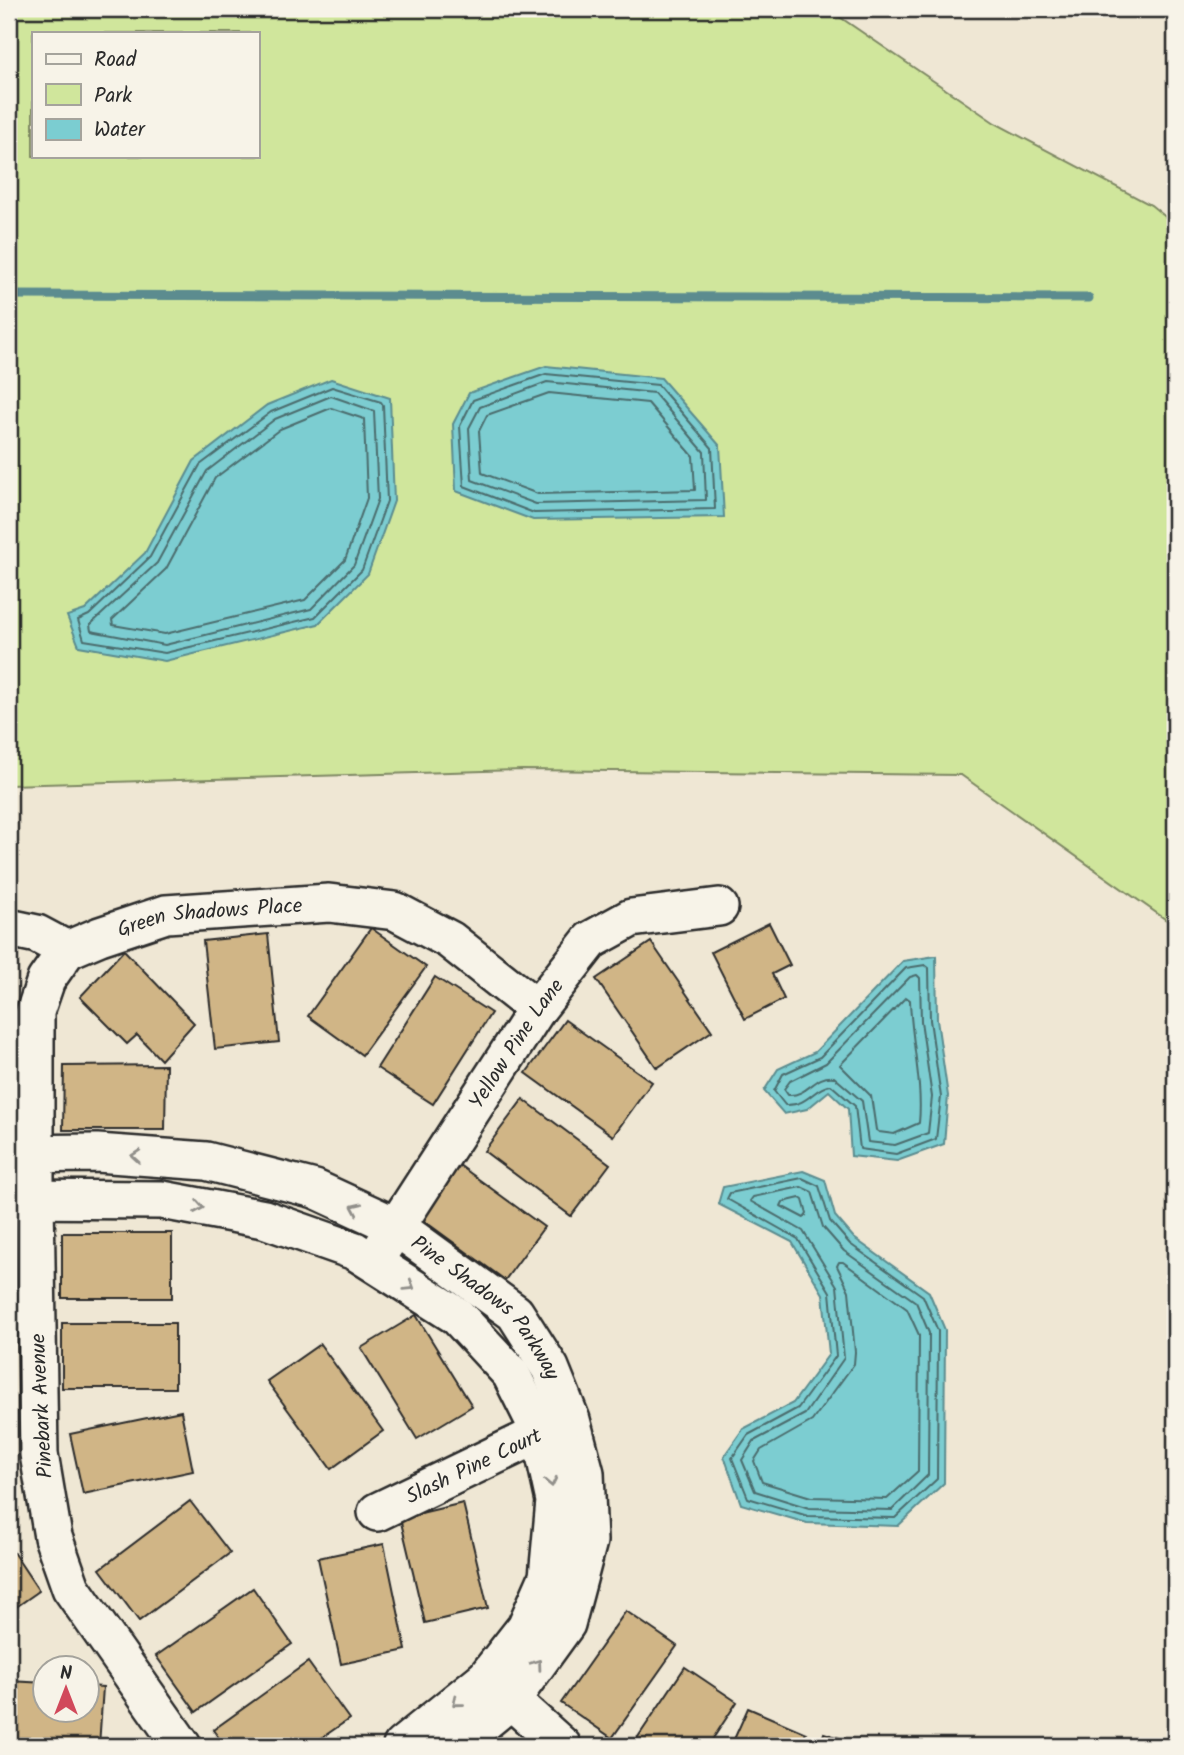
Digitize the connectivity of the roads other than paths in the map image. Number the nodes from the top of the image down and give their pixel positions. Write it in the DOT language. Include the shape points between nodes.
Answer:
graph roads {
  1 [pos="719,907"];
  2 [pos="9,928"];
  3 [pos="67,950"];
  4 [pos="537,1009"];
  5 [pos="22,1154"];
  6 [pos="22,1199"];
  7 [pos="395,1226"];
  8 [pos="374,1263"];
  9 [pos="556,1426"];
  10 [pos="377,1512"];
  11 [pos="499,1689"];
  12 [pos="182,1746"];
  13 [pos="402,1746"];
  14 [pos="455,1746"];
  15 [pos="562,1746"];
  1 -- 4 [label="lane, Yellow Pine Lane" via="631,918 591,940"];
  2 -- 3 [label="lane" via="37,934"];
  3 -- 4 [label="lane, Green Shadows Place" via="166,915 329,904 395,911 450,940"];
  3 -- 5 [label="lane" via="46,980 35,1012"];
  4 -- 7 [label="lane, Yellow Pine Lane"];
  5 -- 6 [label="lane, Pinebark Avenue"];
  7 -- 5 [label="lane, Pine Shadows Parkway, one-way" via="315,1189 205,1161 97,1153"];
  6 -- 8 [label="lane, Pine Shadows Parkway, one-way" via="162,1200 264,1219 355,1251"];
  6 -- 12 [label="lane, Pinebark Avenue" via="38,1454 53,1537 71,1588"];
  7 -- 8 [label="lane, Yellow Pine Lane"];
  7 -- 9 [label="lane, Pine Shadows Parkway" via="515,1313 550,1368"];
  8 -- 9 [label="lane, Pine Shadows Parkway, one-way" via="457,1316"];
  9 -- 10 [label="lane, Slash Pine Court"];
  9 -- 11 [label="lane, Pine Shadows Parkway" via="548,1577"];
  11 -- 13 [label="lane, Pine Shadows Parkway, one-way"];
  11 -- 14 [label="lane, Pine Shadows Parkway"];
  11 -- 15 [label="lane"];
}
